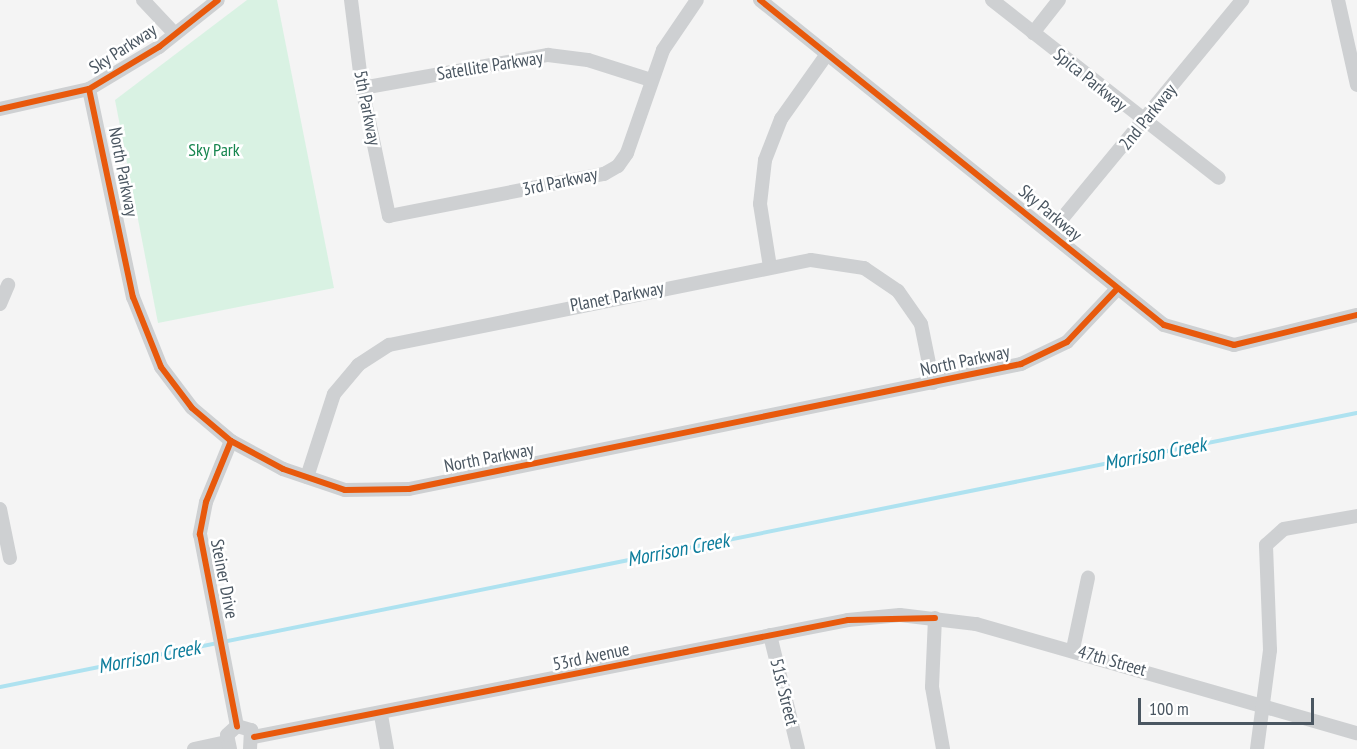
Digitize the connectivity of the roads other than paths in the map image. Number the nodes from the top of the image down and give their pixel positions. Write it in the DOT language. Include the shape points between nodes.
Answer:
graph roads {
  1 [pos="143,0"];
  2 [pos="218,0"];
  3 [pos="351,0"];
  4 [pos="697,0"];
  5 [pos="760,0"];
  6 [pos="992,0"];
  7 [pos="1059,0"];
  8 [pos="1242,0"];
  9 [pos="1338,0"];
  10 [pos="174,33"];
  11 [pos="1033,33"];
  12 [pos="827,54"];
  13 [pos="651,80"];
  14 [pos="1357,85"];
  15 [pos="362,88"];
  16 [pos="89,89"];
  17 [pos="0,109"];
  18 [pos="1143,123"];
  19 [pos="1219,178"];
  20 [pos="389,216"];
  21 [pos="1051,232"];
  22 [pos="770,267"];
  23 [pos="8,285"];
  24 [pos="1116,290"];
  25 [pos="0,304"];
  26 [pos="1357,315"];
  27 [pos="933,383"];
  28 [pos="231,441"];
  29 [pos="307,477"];
  30 [pos="0,509"];
  31 [pos="1357,516"];
  32 [pos="10,558"];
  33 [pos="1088,578"];
  34 [pos="935,618"];
  35 [pos="770,635"];
  36 [pos="1073,649"];
  37 [pos="1266,703"];
  38 [pos="381,715"];
  39 [pos="237,726"];
  40 [pos="1357,733"];
  41 [pos="252,743"];
  42 [pos="228,746"];
  43 [pos="194,749"];
  44 [pos="387,749"];
  45 [pos="798,749"];
  46 [pos="943,749"];
  47 [pos="1257,749"];
  1 -- 10 [label="street"];
  2 -- 10 [label="street, Sky Parkway"];
  3 -- 15 [label="street, 5th Parkway"];
  4 -- 13 [label="street, 3rd Parkway" via="663,50"];
  5 -- 12 [label="street, Sky Parkway"];
  6 -- 11 [label="street, Spica Parkway"];
  7 -- 11 [label="street"];
  8 -- 18 [label="street, 2nd Parkway"];
  9 -- 14 [label="street"];
  10 -- 16 [label="street, Sky Parkway"];
  11 -- 18 [label="street, Spica Parkway"];
  12 -- 21 [label="street, Sky Parkway"];
  12 -- 22 [label="street" via="781,120 765,160 760,204"];
  13 -- 15 [label="street, Satellite Parkway" via="588,60 548,56"];
  13 -- 20 [label="street, 3rd Parkway" via="627,153 604,174"];
  15 -- 20 [label="street, 5th Parkway"];
  16 -- 17 [label="street, Sky Parkway"];
  16 -- 28 [label="street, North Parkway" via="140,321 176,388"];
  18 -- 19 [label="street, Spica Parkway"];
  18 -- 21 [label="street, 2nd Parkway"];
  21 -- 24 [label="street, Sky Parkway"];
  22 -- 27 [label="street, Planet Parkway" via="838,261 887,282 921,324"];
  22 -- 29 [label="street, Planet Parkway" via="389,345 358,365 333,394"];
  23 -- 25 [label="street"];
  24 -- 26 [label="street, Sky Parkway" via="1171,328 1234,345"];
  24 -- 27 [label="street, North Parkway" via="1087,326 1045,355"];
  27 -- 29 [label="street, North Parkway" via="409,489 345,490"];
  28 -- 29 [label="street, North Parkway"];
  28 -- 39 [label="street, Steiner Drive" via="206,502 200,534"];
  30 -- 32 [label="street"];
  31 -- 37 [label="street" via="1284,529 1266,545"];
  33 -- 36 [label="street"];
  34 -- 35 [label="street, 53rd Avenue" via="866,618"];
  34 -- 36 [label="street, 47th Street"];
  34 -- 46 [label="street" via="932,687"];
  35 -- 38 [label="street, 53rd Avenue"];
  35 -- 45 [label="street, 51st Street"];
  36 -- 37 [label="street, 47th Street"];
  37 -- 40 [label="street, 47th Street"];
  37 -- 47 [label="street"];
  38 -- 41 [label="street, 53rd Avenue"];
  38 -- 44 [label="street"];
  39 -- 41 [label="street"];
  39 -- 42 [label="street"];
  42 -- 43 [label="street"];
}
